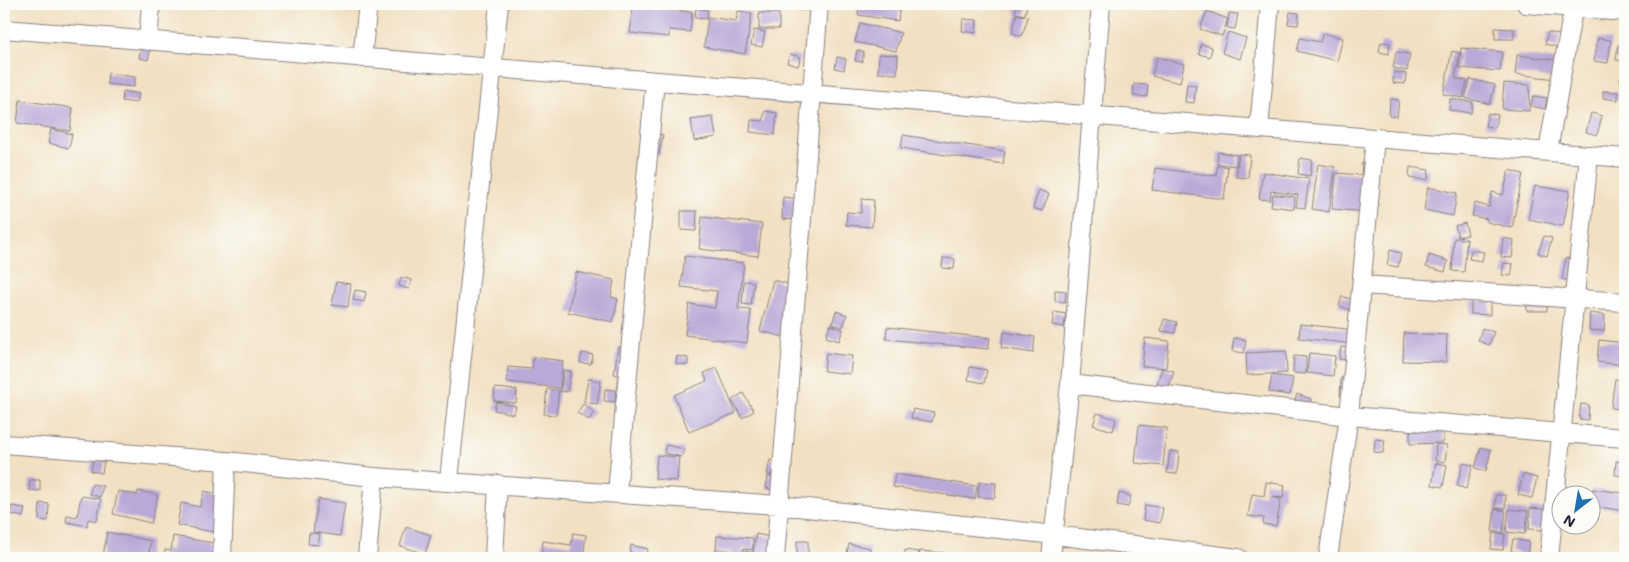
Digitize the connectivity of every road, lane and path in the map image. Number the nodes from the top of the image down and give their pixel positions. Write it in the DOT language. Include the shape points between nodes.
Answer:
graph roads {
  1 [pos="151,4"];
  2 [pos="368,4"];
  3 [pos="499,4"];
  4 [pos="819,4"];
  5 [pos="1101,4"];
  6 [pos="1270,4"];
  7 [pos="1526,4"];
  8 [pos="1573,6"];
  9 [pos="1625,12"];
  10 [pos="4,30"];
  11 [pos="148,41"];
  12 [pos="362,58"];
  13 [pos="492,68"];
  14 [pos="655,81"];
  15 [pos="811,93"];
  16 [pos="1091,115"];
  17 [pos="1259,129"];
  18 [pos="1375,138"];
  19 [pos="1548,151"];
  20 [pos="1589,155"];
  21 [pos="1625,158"];
  22 [pos="1362,285"];
  23 [pos="1575,299"];
  24 [pos="1625,302"];
  25 [pos="1070,384"];
  26 [pos="1349,416"];
  27 [pos="1563,434"];
  28 [pos="1625,438"];
  29 [pos="4,444"];
  30 [pos="226,461"];
  31 [pos="374,477"];
  32 [pos="449,480"];
  33 [pos="498,484"];
  34 [pos="617,492"];
  35 [pos="780,506"];
  36 [pos="1055,535"];
  37 [pos="222,558"];
  38 [pos="367,558"];
  39 [pos="494,558"];
  40 [pos="775,558"];
  41 [pos="1051,558"];
  42 [pos="1238,558"];
  43 [pos="1328,558"];
  44 [pos="1549,558"];
  1 -- 11 [label="street"];
  2 -- 12 [label="street"];
  3 -- 13 [label="street"];
  4 -- 15 [label="street"];
  5 -- 16 [label="street"];
  6 -- 17 [label="street"];
  7 -- 8 [label="street"];
  8 -- 9 [label="street"];
  8 -- 19 [label="street"];
  10 -- 11 [label="street"];
  11 -- 12 [label="street"];
  12 -- 13 [label="street"];
  13 -- 14 [label="street"];
  13 -- 32 [label="street"];
  14 -- 15 [label="street"];
  14 -- 34 [label="street"];
  15 -- 16 [label="street"];
  15 -- 35 [label="street"];
  16 -- 17 [label="street"];
  16 -- 25 [label="street"];
  17 -- 18 [label="street"];
  18 -- 19 [label="street"];
  18 -- 22 [label="street"];
  19 -- 20 [label="street"];
  20 -- 21 [label="street"];
  20 -- 23 [label="street"];
  22 -- 23 [label="street"];
  22 -- 26 [label="street"];
  23 -- 24 [label="street"];
  23 -- 27 [label="street"];
  25 -- 26 [label="street"];
  25 -- 36 [label="street"];
  26 -- 27 [label="street"];
  26 -- 43 [label="street"];
  27 -- 28 [label="street"];
  27 -- 44 [label="street"];
  29 -- 30 [label="street"];
  30 -- 31 [label="street"];
  30 -- 37 [label="street"];
  31 -- 32 [label="street"];
  31 -- 38 [label="street"];
  32 -- 33 [label="street"];
  33 -- 34 [label="street"];
  33 -- 39 [label="street"];
  34 -- 35 [label="street"];
  35 -- 36 [label="street"];
  35 -- 40 [label="street"];
  36 -- 41 [label="street"];
  36 -- 42 [label="street"];
}
